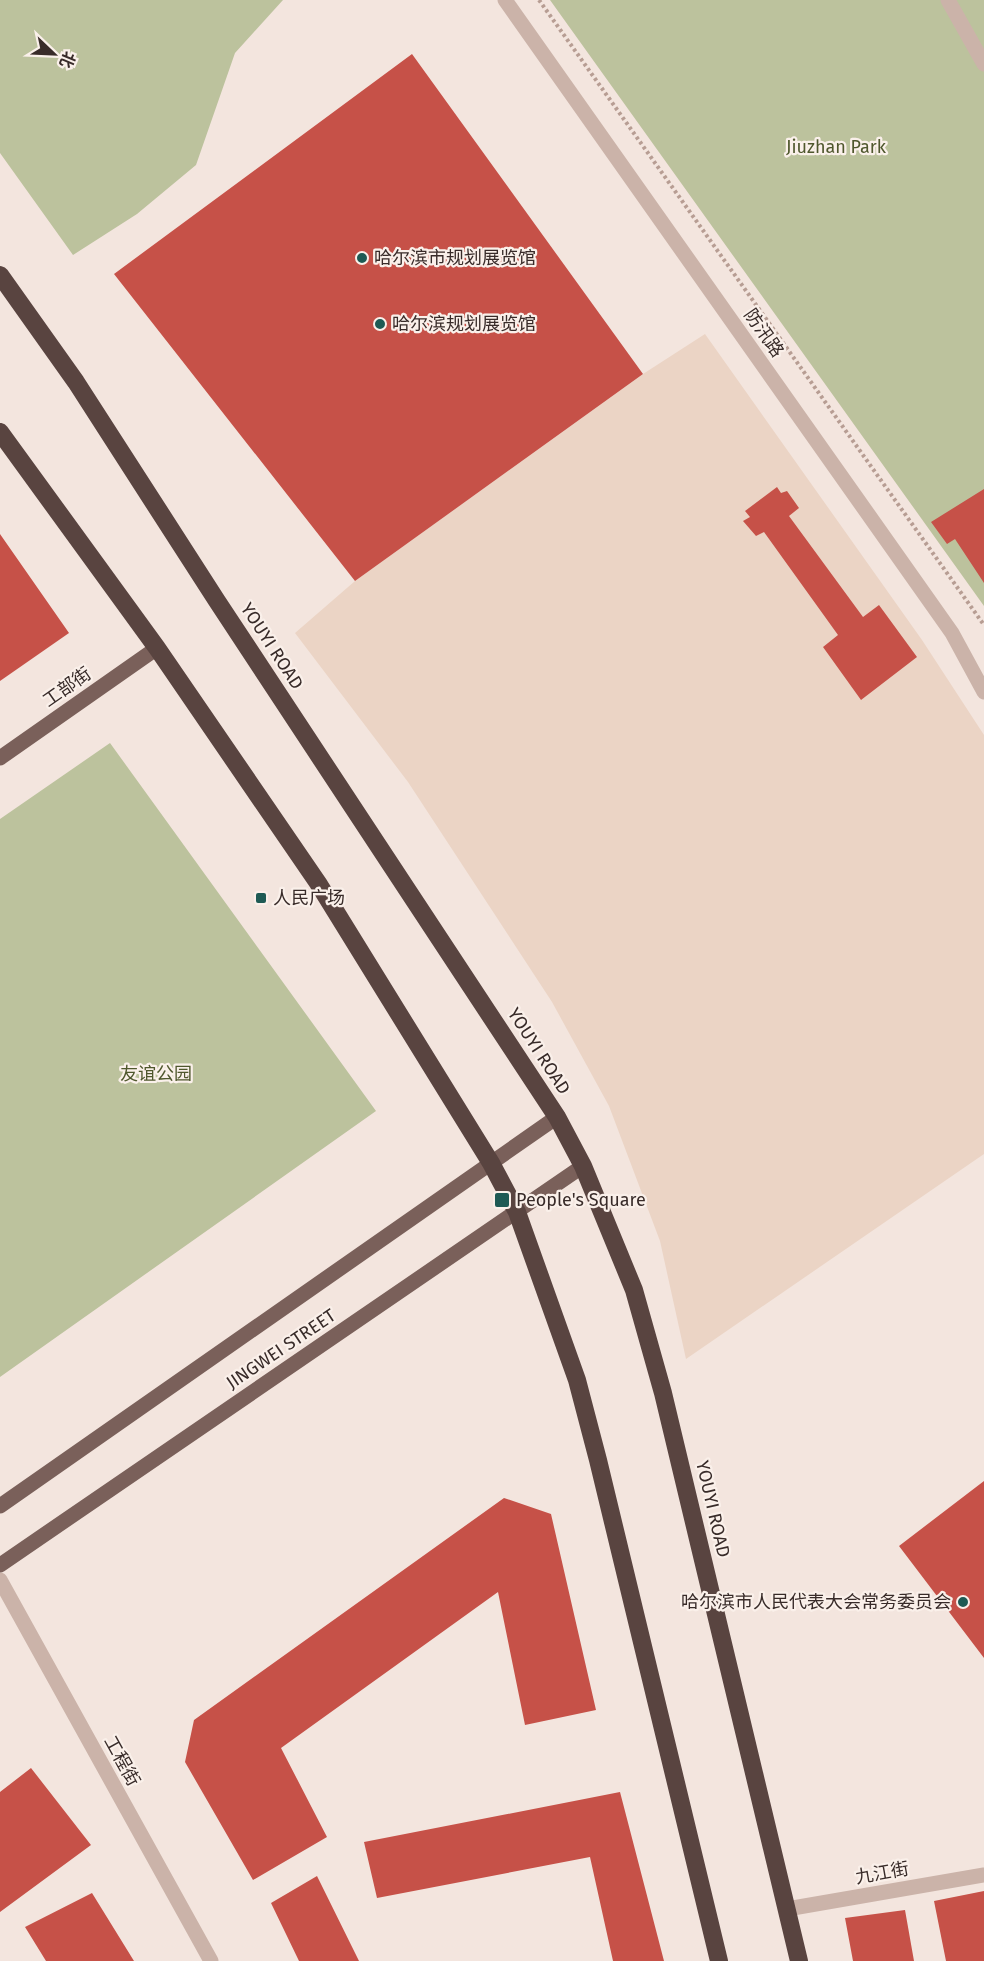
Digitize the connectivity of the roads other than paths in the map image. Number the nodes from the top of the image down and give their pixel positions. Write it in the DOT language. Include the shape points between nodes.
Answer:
graph roads {
  1 [pos="505,0"];
  2 [pos="948,0"];
  3 [pos="984,64"];
  4 [pos="0,275"];
  5 [pos="0,432"];
  6 [pos="157,648"];
  7 [pos="984,692"];
  8 [pos="0,758"];
  9 [pos="557,1117"];
  10 [pos="490,1163"];
  11 [pos="584,1166"];
  12 [pos="517,1212"];
  13 [pos="0,1506"];
  14 [pos="0,1565"];
  15 [pos="0,1580"];
  16 [pos="984,1875"];
  17 [pos="787,1909"];
  18 [pos="211,1961"];
  19 [pos="719,1961"];
  20 [pos="799,1961"];
  1 -- 7 [label="street, 防汛路" via="952,633"];
  2 -- 3 [label="street"];
  4 -- 9 [label="highway, YOUYI ROAD" via="76,382"];
  5 -- 6 [label="highway"];
  6 -- 8 [label="main road, 工部街"];
  6 -- 10 [label="highway" via="318,883"];
  9 -- 10 [label="main road, JINGWEI STREET"];
  9 -- 11 [label="highway, YOUYI ROAD"];
  10 -- 12 [label="highway"];
  10 -- 13 [label="main road, JINGWEI STREET"];
  11 -- 12 [label="main road, JINGWEI STREET"];
  11 -- 17 [label="highway, YOUYI ROAD" via="634,1290 663,1393"];
  12 -- 14 [label="main road, JINGWEI STREET"];
  12 -- 19 [label="highway" via="580,1391"];
  15 -- 18 [label="street, 工程街"];
  16 -- 17 [label="street, 九江街"];
  17 -- 20 [label="highway, YOUYI ROAD"];
}
